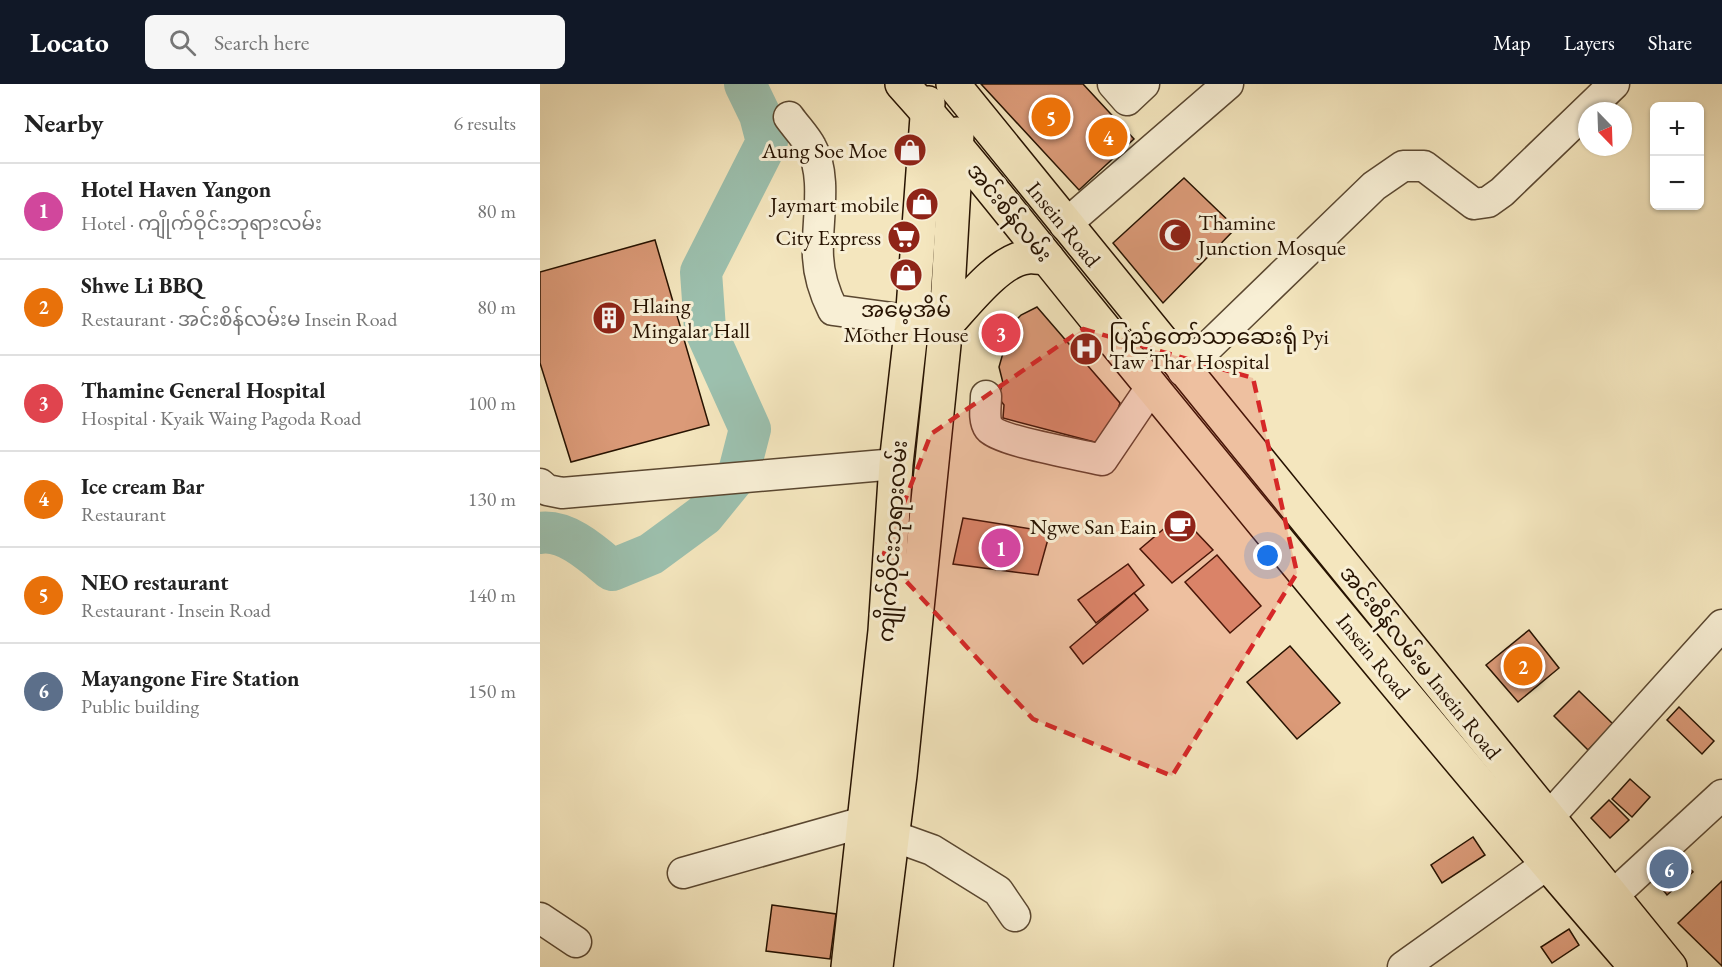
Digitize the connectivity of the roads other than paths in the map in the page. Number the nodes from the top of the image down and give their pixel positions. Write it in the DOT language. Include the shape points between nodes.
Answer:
graph roads {
  1 [pos="902,84"];
  2 [pos="1113,84"];
  3 [pos="1144,84"];
  4 [pos="1228,84"];
  5 [pos="1614,84"];
  6 [pos="944,91"];
  7 [pos="789,117"];
  8 [pos="957,146"];
  9 [pos="1065,225"];
  10 [pos="1047,258"];
  11 [pos="912,322"];
  12 [pos="946,325"];
  13 [pos="1115,343"];
  14 [pos="1178,364"];
  15 [pos="1152,386"];
  16 [pos="986,396"];
  17 [pos="896,464"];
  18 [pos="540,484"];
  19 [pos="1722,625"];
  20 [pos="1722,795"];
  21 [pos="1548,818"];
  22 [pos="864,822"];
  23 [pos="893,836"];
  24 [pos="1546,865"];
  25 [pos="683,873"];
  26 [pos="1601,905"];
  27 [pos="1015,916"];
  28 [pos="540,918"];
  29 [pos="576,942"];
  30 [pos="848,967"];
  31 [pos="876,967"];
  32 [pos="1403,967"];
  33 [pos="1636,967"];
  34 [pos="1670,967"];
  1 -- 6 [label="main road"];
  2 -- 3 [label="street" via="1127,100"];
  4 -- 9 [label="street"];
  5 -- 14 [label="street" via="1488,202 1474,204 1424,166 1403,166 1374,186"];
  6 -- 8 [label="main road, ကျိုက်ဝိုင်းဘုရားလမ်း"];
  6 -- 9 [label="main road, Insein Road"];
  6 -- 11 [label="main road, ကျိုက်ဝိုင်းဘုရားလမ်း"];
  7 -- 11 [label="street" via="812,148 817,168 821,285 833,310"];
  8 -- 10 [label="main road, အင်းစိန်လမ်း"];
  8 -- 12 [label="main road, ကျိုက်ဝိုင်းဘုရားလမ်း"];
  9 -- 14 [label="main road, Insein Road"];
  10 -- 12 [label="main road" via="1027,257 1012,262 994,275"];
  10 -- 13 [label="main road, အင်းစိန်လမ်း"];
  11 -- 12 [label="street"];
  11 -- 17 [label="main road, ကျိုက်ဝိုင်းဘုရားလမ်း"];
  12 -- 23 [label="main road, ကျိုက်ဝိုင်းဘုရားလမ်း"];
  13 -- 15 [label="main road, Insein Road"];
  14 -- 21 [label="main road, အင်းစိန်လမ်းမ Insein Road"];
  15 -- 16 [label="street" via="1102,460 1007,439 990,431 985,422"];
  15 -- 24 [label="main road, Insein Road"];
  17 -- 18 [label="street" via="562,493"];
  17 -- 22 [label="main road, ကျိုက်ဝိုင်းဘုရားလမ်း" via="885,631"];
  19 -- 21 [label="street"];
  20 -- 26 [label="street"];
  21 -- 26 [label="main road, အင်းစိန်လမ်းမ Insein Road"];
  22 -- 25 [label="street"];
  22 -- 30 [label="main road, ကျိုက်ဝိုင်းဘုရားလမ်း"];
  23 -- 27 [label="street" via="932,850 998,891"];
  23 -- 31 [label="main road, ကျိုက်ဝိုင်းဘုရားလမ်း"];
  24 -- 26 [label="main road, Insein Road"];
  24 -- 32 [label="street"];
  26 -- 33 [label="main road, Insein Road"];
  26 -- 34 [label="main road, အင်းစိန်လမ်းမ Insein Road"];
  28 -- 29 [label="street"];
}
